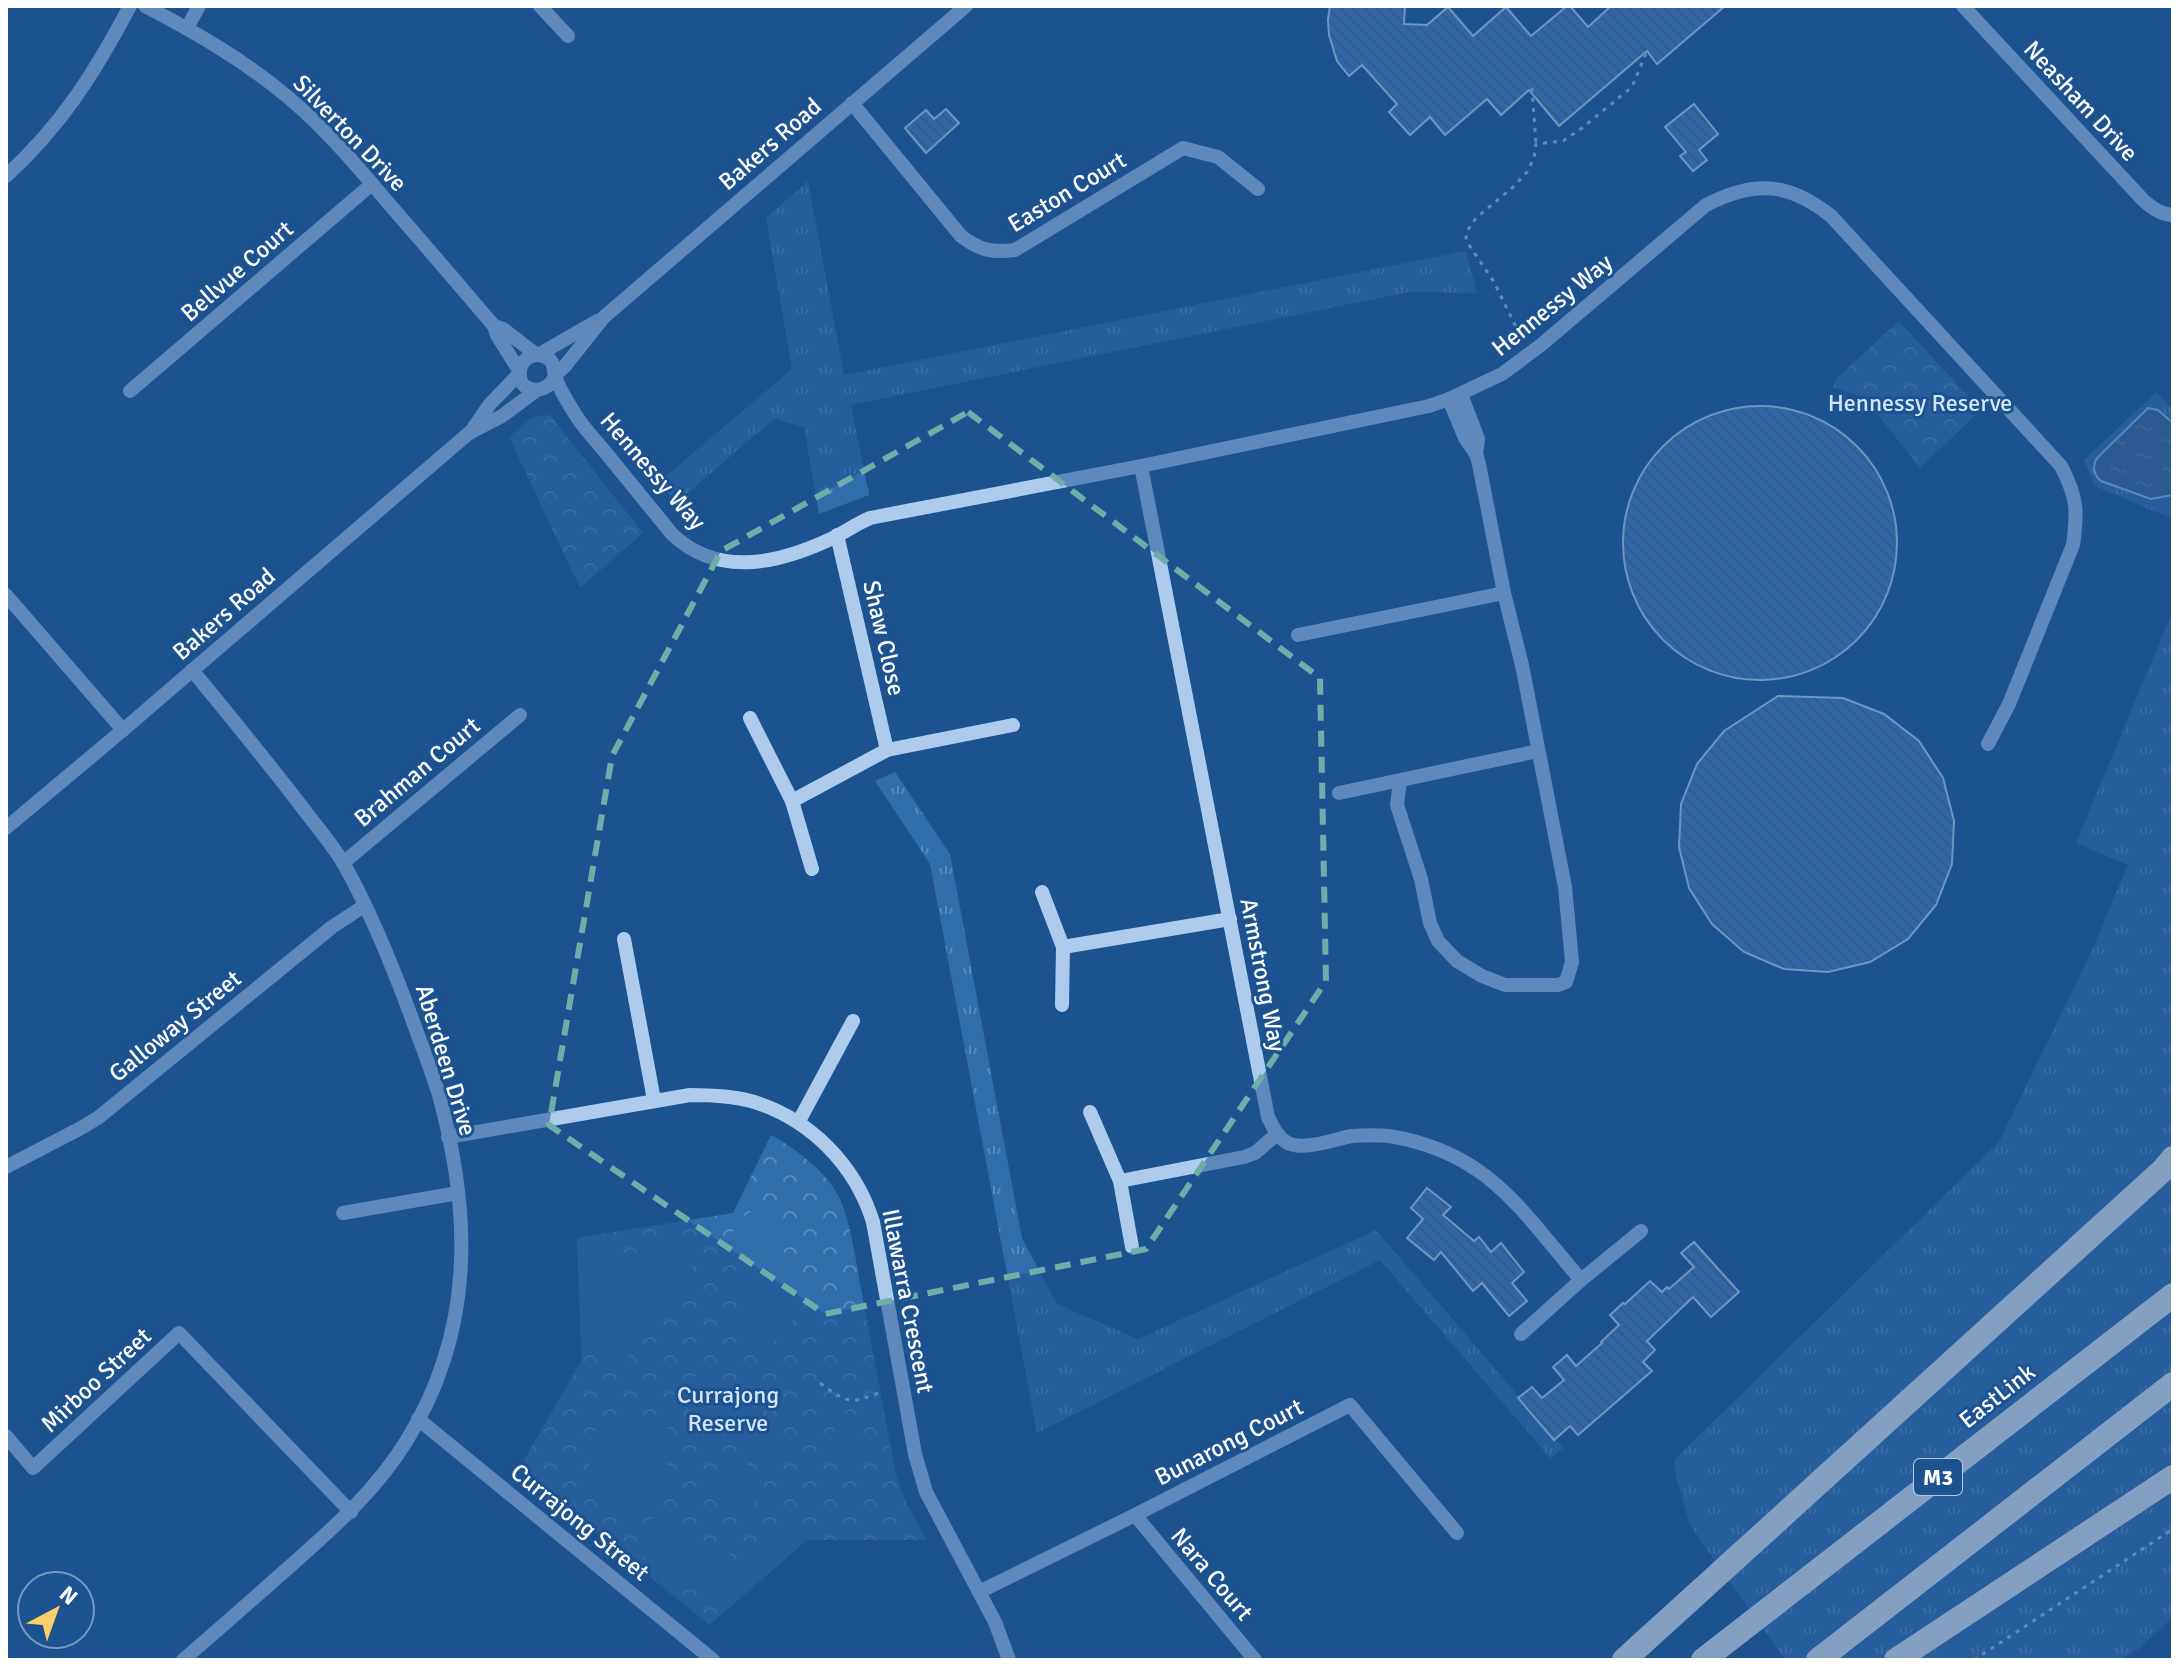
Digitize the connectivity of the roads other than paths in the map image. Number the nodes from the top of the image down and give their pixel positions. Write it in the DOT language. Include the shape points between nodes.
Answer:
graph roads {
  1 [pos="130,6"];
  2 [pos="145,6"];
  3 [pos="199,6"];
  4 [pos="540,6"];
  5 [pos="966,6"];
  6 [pos="1963,6"];
  7 [pos="187,28"];
  8 [pos="568,36"];
  9 [pos="852,103"];
  10 [pos="6,176"];
  11 [pos="372,184"];
  12 [pos="1258,189"];
  13 [pos="2173,215"];
  14 [pos="604,317"];
  15 [pos="494,326"];
  16 [pos="537,355"];
  17 [pos="520,372"];
  18 [pos="555,375"];
  19 [pos="538,390"];
  20 [pos="130,391"];
  21 [pos="1455,397"];
  22 [pos="575,415"];
  23 [pos="469,433"];
  24 [pos="1141,466"];
  25 [pos="837,535"];
  26 [pos="1504,593"];
  27 [pos="6,595"];
  28 [pos="1298,635"];
  29 [pos="192,670"];
  30 [pos="520,715"];
  31 [pos="750,718"];
  32 [pos="1013,725"];
  33 [pos="123,730"];
  34 [pos="1988,744"];
  35 [pos="887,750"];
  36 [pos="1538,751"];
  37 [pos="1400,781"];
  38 [pos="1339,793"];
  39 [pos="792,801"];
  40 [pos="6,828"];
  41 [pos="343,863"];
  42 [pos="812,869"];
  43 [pos="1042,892"];
  44 [pos="364,906"];
  45 [pos="1230,919"];
  46 [pos="624,939"];
  47 [pos="1063,947"];
  48 [pos="1062,1005"];
  49 [pos="853,1021"];
  50 [pos="654,1100"];
  51 [pos="1090,1112"];
  52 [pos="799,1121"];
  53 [pos="1277,1134"];
  54 [pos="448,1137"];
  55 [pos="2173,1158"];
  56 [pos="6,1167"];
  57 [pos="1120,1181"];
  58 [pos="458,1193"];
  59 [pos="343,1213"];
  60 [pos="1641,1231"];
  61 [pos="1132,1247"];
  62 [pos="1581,1280"];
  63 [pos="2173,1295"];
  64 [pos="1521,1334"];
  65 [pos="2173,1384"];
  66 [pos="418,1419"];
  67 [pos="6,1436"];
  68 [pos="2173,1477"];
  69 [pos="351,1512"];
  70 [pos="1135,1515"];
  71 [pos="1457,1533"];
  72 [pos="979,1592"];
  73 [pos="190,1658"];
  74 [pos="713,1660"];
  75 [pos="1009,1660"];
  76 [pos="1255,1660"];
  77 [pos="1624,1660"];
  78 [pos="1703,1660"];
  79 [pos="1818,1660"];
  80 [pos="1896,1660"];
  1 -- 10 [label="street" via="62,118"];
  2 -- 7 [label="street, Silverton Drive"];
  3 -- 7 [label="street"];
  4 -- 8 [label="street"];
  5 -- 9 [label="street, Bakers Road"];
  6 -- 13 [label="street, Neasham Drive" via="2144,201"];
  7 -- 11 [label="street, Silverton Drive" via="291,100"];
  9 -- 12 [label="street, Easton Court" via="961,236 996,253 1015,250 1183,148 1218,157"];
  9 -- 14 [label="street, Bakers Road"];
  11 -- 15 [label="street, Silverton Drive"];
  11 -- 20 [label="street, Bellvue Court"];
  14 -- 16 [label="street, Bakers Road"];
  14 -- 18 [label="street, Bakers Road"];
  15 -- 16 [label="street, Silverton Drive"];
  15 -- 17 [label="street, Silverton Drive"];
  16 -- 17 [label="street" via="527,358"];
  16 -- 18 [label="street" via="549,359"];
  17 -- 19 [label="street" via="523,383"];
  17 -- 23 [label="street, Bakers Road"];
  18 -- 19 [label="street" via="551,385"];
  18 -- 22 [label="street, Hennessy Way"];
  19 -- 22 [label="street, Hennessy Way"];
  19 -- 23 [label="street, Bakers Road"];
  21 -- 24 [label="street, Hennessy Way"];
  21 -- 26 [label="street" via="1478,439 1476,454"];
  21 -- 34 [label="street, Hennessy Way" via="1502,374 1541,345 1706,205 1757,186 1813,202 2061,466 2071,484 2077,503 2073,545"];
  22 -- 25 [label="street, Hennessy Way" via="672,534 714,560 736,564 778,559"];
  23 -- 29 [label="street, Bakers Road"];
  24 -- 25 [label="street, Hennessy Way" via="870,518"];
  24 -- 45 [label="street, Armstrong Way"];
  25 -- 35 [label="street, Shaw Close"];
  26 -- 28 [label="street"];
  26 -- 36 [label="street"];
  27 -- 33 [label="street"];
  29 -- 33 [label="street, Bakers Road"];
  29 -- 41 [label="street, Aberdeen Drive"];
  30 -- 41 [label="street, Brahman Court"];
  31 -- 39 [label="street"];
  32 -- 35 [label="street"];
  33 -- 40 [label="street, Bakers Road"];
  35 -- 39 [label="street"];
  36 -- 37 [label="street"];
  36 -- 37 [label="street" via="1570,926 1572,962 1566,982 1558,985 1505,985 1457,961 1438,941 1397,805"];
  37 -- 38 [label="street"];
  39 -- 42 [label="street"];
  41 -- 44 [label="street, Aberdeen Drive"];
  43 -- 47 [label="street"];
  44 -- 54 [label="street, Aberdeen Drive" via="398,978"];
  44 -- 56 [label="street, Galloway Street" via="99,1117"];
  45 -- 47 [label="street"];
  45 -- 53 [label="street, Armstrong Way" via="1268,1117"];
  46 -- 50 [label="street"];
  47 -- 48 [label="street"];
  49 -- 52 [label="street"];
  50 -- 52 [label="street, Illawarra Crescent" via="690,1095 748,1100"];
  50 -- 54 [label="street, Illawarra Crescent"];
  51 -- 57 [label="street"];
  52 -- 72 [label="street, Illawarra Crescent" via="848,1170 867,1203 921,1475"];
  53 -- 57 [label="street" via="1255,1153"];
  53 -- 62 [label="street" via="1300,1147 1354,1136 1386,1136 1456,1156 1505,1191"];
  54 -- 58 [label="street, Aberdeen Drive"];
  55 -- 77 [label="highway"];
  57 -- 61 [label="street"];
  58 -- 59 [label="street"];
  58 -- 66 [label="street, Aberdeen Drive" via="462,1258 457,1308 444,1366"];
  60 -- 62 [label="street"];
  62 -- 64 [label="street"];
  63 -- 78 [label="highway, EastLink / M3"];
  65 -- 79 [label="highway"];
  66 -- 69 [label="street, Aberdeen Drive" via="383,1476"];
  66 -- 74 [label="street, Currajong Street"];
  67 -- 69 [label="street, Mirboo Street" via="33,1468 179,1333"];
  68 -- 80 [label="highway"];
  69 -- 73 [label="street, Aberdeen Drive"];
  70 -- 71 [label="street, Bunarong Court" via="1350,1405"];
  70 -- 72 [label="street, Bunarong Court"];
  70 -- 76 [label="street, Nara Court"];
  72 -- 75 [label="street, Illawarra Crescent"];
}
